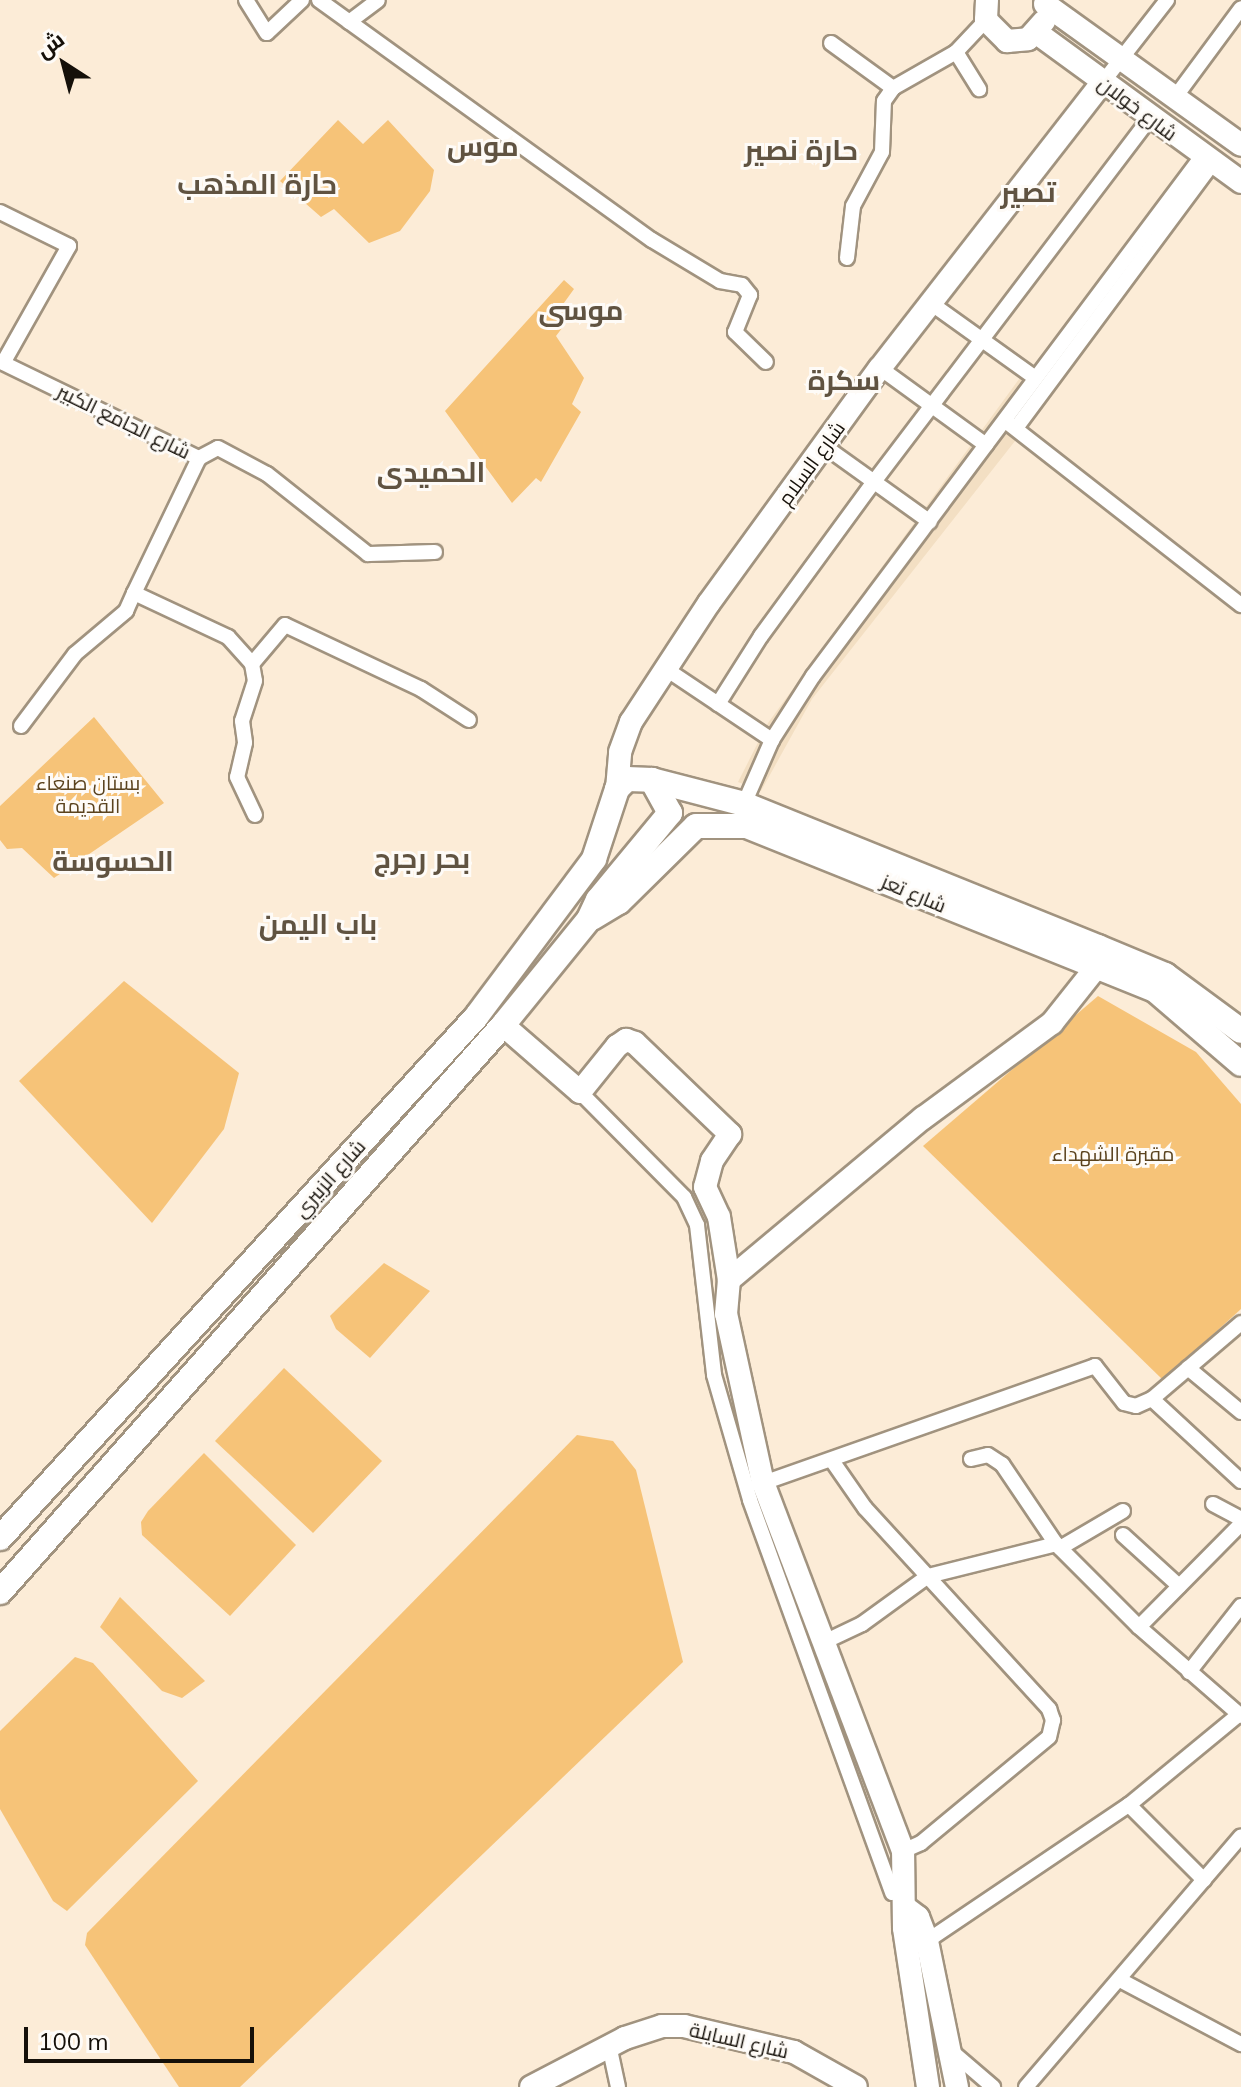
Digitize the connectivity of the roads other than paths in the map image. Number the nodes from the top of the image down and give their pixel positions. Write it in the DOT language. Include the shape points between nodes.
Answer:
graph roads {
  1 [pos="246,0"];
  2 [pos="302,0"];
  3 [pos="319,0"];
  4 [pos="378,0"];
  5 [pos="1167,0"];
  6 [pos="1044,2"];
  7 [pos="986,6"];
  8 [pos="1241,8"];
  9 [pos="349,22"];
  10 [pos="1079,26"];
  11 [pos="1037,33"];
  12 [pos="831,43"];
  13 [pos="1062,50"];
  14 [pos="956,52"];
  15 [pos="1122,57"];
  16 [pos="1103,82"];
  17 [pos="893,88"];
  18 [pos="979,89"];
  19 [pos="1176,96"];
  20 [pos="1151,117"];
  21 [pos="1241,117"];
  22 [pos="1237,141"];
  23 [pos="1208,160"];
  24 [pos="1241,182"];
  25 [pos="0,212"];
  26 [pos="847,258"];
  27 [pos="932,304"];
  28 [pos="982,342"];
  29 [pos="766,362"];
  30 [pos="880,368"];
  31 [pos="1034,377"];
  32 [pos="930,409"];
  33 [pos="1011,424"];
  34 [pos="986,445"];
  35 [pos="824,446"];
  36 [pos="199,458"];
  37 [pos="873,483"];
  38 [pos="930,522"];
  39 [pos="435,552"];
  40 [pos="134,593"];
  41 [pos="1241,605"];
  42 [pos="252,664"];
  43 [pos="666,669"];
  44 [pos="718,704"];
  45 [pos="469,720"];
  46 [pos="21,726"];
  47 [pos="772,740"];
  48 [pos="652,780"];
  49 [pos="617,789"];
  50 [pos="744,804"];
  51 [pos="255,815"];
  52 [pos="589,919"];
  53 [pos="1095,969"];
  54 [pos="503,1025"];
  55 [pos="1241,1031"];
  56 [pos="1241,1064"];
  57 [pos="580,1092"];
  58 [pos="729,1280"];
  59 [pos="1241,1323"];
  60 [pos="1188,1368"];
  61 [pos="1152,1399"];
  62 [pos="1241,1412"];
  63 [pos="110,1418"];
  64 [pos="123,1452"];
  65 [pos="971,1459"];
  66 [pos="833,1462"];
  67 [pos="1241,1481"];
  68 [pos="763,1483"];
  69 [pos="1213,1504"];
  70 [pos="1123,1511"];
  71 [pos="1241,1522"];
  72 [pos="2,1534"];
  73 [pos="1123,1535"];
  74 [pos="1058,1546"];
  75 [pos="928,1576"];
  76 [pos="1179,1586"];
  77 [pos="0,1592"];
  78 [pos="1241,1606"];
  79 [pos="1139,1627"];
  80 [pos="822,1643"];
  81 [pos="1189,1672"];
  82 [pos="1240,1716"];
  83 [pos="1129,1805"];
  84 [pos="1241,1836"];
  85 [pos="903,1851"];
  86 [pos="1204,1880"];
  87 [pos="908,1919"];
  88 [pos="1120,1980"];
  89 [pos="1241,2044"];
  90 [pos="609,2045"];
  91 [pos="949,2050"];
  92 [pos="531,2087"];
  93 [pos="618,2087"];
  94 [pos="856,2087"];
  95 [pos="912,2087"];
  96 [pos="928,2087"];
  97 [pos="940,2087"];
  98 [pos="957,2087"];
  99 [pos="993,2087"];
  100 [pos="1026,2087"];
  1 -- 2 [label="street" via="267,33"];
  3 -- 9 [label="street"];
  4 -- 9 [label="street"];
  5 -- 15 [label="street"];
  6 -- 10 [label="street, شارع خولان"];
  6 -- 11 [label="street"];
  7 -- 11 [label="street" via="1007,41"];
  7 -- 14 [label="street"];
  8 -- 19 [label="street"];
  9 -- 29 [label="street" via="652,240 720,281 742,285 750,295 735,332"];
  10 -- 13 [label="street" via="1061,31"];
  10 -- 15 [label="street, شارع خولان"];
  11 -- 13 [label="street, شارع خولان"];
  12 -- 17 [label="street"];
  13 -- 16 [label="street, شارع خولان"];
  14 -- 17 [label="street"];
  14 -- 18 [label="street"];
  15 -- 16 [label="street"];
  15 -- 19 [label="street, شارع خولان"];
  16 -- 20 [label="street, شارع خولان"];
  16 -- 27 [label="street, شارع السلام"];
  17 -- 26 [label="street" via="881,115 882,152 853,206"];
  19 -- 22 [label="street, شارع خولان"];
  20 -- 23 [label="street, شارع خولان"];
  20 -- 28 [label="street"];
  21 -- 22 [label="street"];
  22 -- 23 [label="street"];
  23 -- 24 [label="street, شارع خولان"];
  23 -- 31 [label="street"];
  23 -- 33 [label="street"];
  25 -- 36 [label="street, شارع الجامع الكبير" via="69,246 3,363"];
  27 -- 28 [label="street"];
  27 -- 30 [label="street, شارع السلام"];
  28 -- 31 [label="street"];
  28 -- 32 [label="street"];
  30 -- 32 [label="street"];
  30 -- 35 [label="street, شارع السلام"];
  31 -- 33 [label="street"];
  32 -- 34 [label="street"];
  32 -- 37 [label="street"];
  33 -- 34 [label="street"];
  33 -- 41 [label="street"];
  34 -- 38 [label="street"];
  35 -- 37 [label="street"];
  35 -- 43 [label="street, شارع السلام"];
  36 -- 39 [label="street" via="218,448 267,474 368,554"];
  36 -- 40 [label="street, شارع الجامع الكبير"];
  37 -- 38 [label="street"];
  37 -- 44 [label="street"];
  38 -- 47 [label="street" via="813,676"];
  40 -- 42 [label="street" via="228,637"];
  40 -- 46 [label="street, شارع الجامع الكبير" via="126,611 75,654"];
  42 -- 45 [label="street" via="285,625 421,689"];
  42 -- 51 [label="street" via="255,681 242,721 245,743 237,777"];
  43 -- 44 [label="street"];
  43 -- 49 [label="street, شارع السلام" via="631,722 620,752"];
  44 -- 47 [label="street"];
  47 -- 50 [label="street"];
  48 -- 49 [label="main road" via="627,779"];
  48 -- 50 [label="main road, شارع تعز"];
  48 -- 52 [label="main road" via="670,813 598,900"];
  49 -- 63 [label="main road, شارع الزبيري" via="594,859 476,1017"];
  50 -- 55 [label="main road, شارع تعز" via="1165,975"];
  52 -- 53 [label="main road, شارع تعز" via="619,902 696,826 724,822 786,839"];
  52 -- 54 [label="main road, شارع الزبيري"];
  53 -- 56 [label="main road, شارع تعز" via="1155,990"];
  53 -- 58 [label="street" via="1052,1023 923,1118"];
  54 -- 57 [label="street"];
  54 -- 64 [label="main road, شارع الزبيري"];
  57 -- 58 [label="street" via="626,1040 730,1134 712,1161 705,1187 719,1217"];
  57 -- 87 [label="street" via="684,1197 697,1225 714,1375 750,1500"];
  58 -- 68 [label="street" via="726,1314"];
  59 -- 60 [label="street"];
  60 -- 61 [label="street"];
  60 -- 62 [label="street"];
  61 -- 66 [label="street" via="1136,1406 1124,1403 1095,1366"];
  61 -- 67 [label="street"];
  63 -- 64 [label="main road" via="131,1422"];
  63 -- 72 [label="main road, شارع الزبيري"];
  64 -- 77 [label="main road, شارع الزبيري"];
  65 -- 74 [label="street" via="988,1455 1002,1464"];
  66 -- 68 [label="street"];
  66 -- 75 [label="street" via="865,1508"];
  68 -- 80 [label="street"];
  69 -- 71 [label="street"];
  70 -- 74 [label="street"];
  71 -- 76 [label="street"];
  73 -- 76 [label="street"];
  74 -- 75 [label="street"];
  74 -- 79 [label="street"];
  75 -- 80 [label="street" via="862,1624"];
  75 -- 85 [label="street" via="1049,1709 1053,1720 1049,1737 921,1843"];
  76 -- 79 [label="street"];
  78 -- 81 [label="street"];
  79 -- 81 [label="street"];
  80 -- 85 [label="street"];
  81 -- 82 [label="street"];
  82 -- 83 [label="street"];
  83 -- 86 [label="street"];
  83 -- 87 [label="street"];
  84 -- 86 [label="street"];
  85 -- 87 [label="street"];
  86 -- 88 [label="street"];
  87 -- 91 [label="street"];
  87 -- 95 [label="street" via="893,1941 915,2067"];
  87 -- 96 [label="street"];
  87 -- 97 [label="street"];
  88 -- 89 [label="street"];
  88 -- 100 [label="street"];
  90 -- 92 [label="street, شارع السايلة"];
  90 -- 93 [label="street"];
  90 -- 94 [label="street, شارع السايلة" via="662,2026 702,2028 794,2052"];
  91 -- 98 [label="street"];
  91 -- 99 [label="street"];
}
